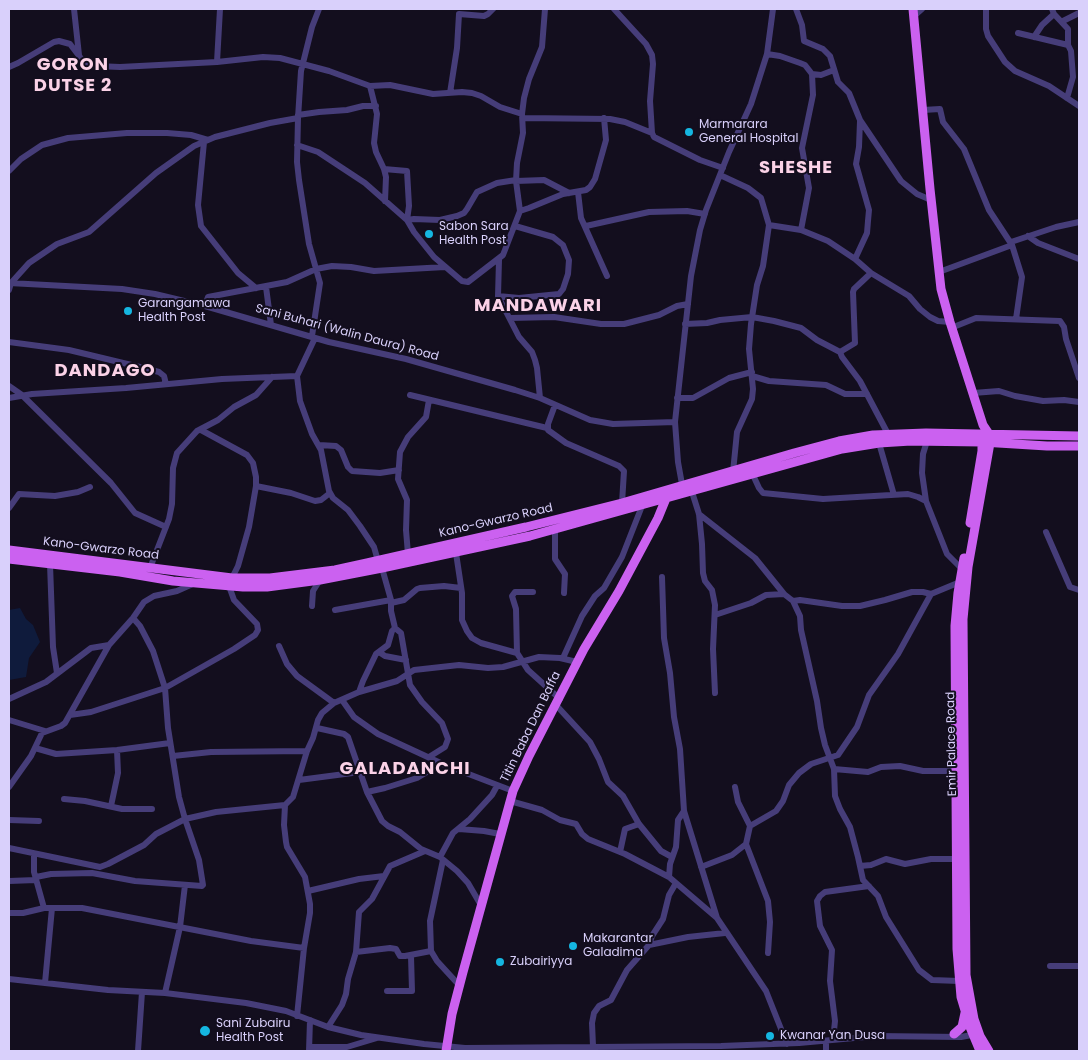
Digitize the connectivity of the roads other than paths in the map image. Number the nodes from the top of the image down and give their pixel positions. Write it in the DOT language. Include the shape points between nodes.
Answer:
graph roads {
  1 [pos="74,9"];
  2 [pos="220,9"];
  3 [pos="319,9"];
  4 [pos="493,9"];
  5 [pos="545,9"];
  6 [pos="614,9"];
  7 [pos="773,9"];
  8 [pos="796,9"];
  9 [pos="922,9"];
  10 [pos="986,9"];
  11 [pos="1053,11"];
  12 [pos="914,12"];
  13 [pos="1079,13"];
  14 [pos="1063,21"];
  15 [pos="1018,33"];
  16 [pos="1034,37"];
  17 [pos="1068,45"];
  18 [pos="767,54"];
  19 [pos="80,56"];
  20 [pos="217,62"];
  21 [pos="303,64"];
  22 [pos="9,67"];
  23 [pos="834,70"];
  24 [pos="812,74"];
  25 [pos="370,86"];
  26 [pos="450,93"];
  27 [pos="1067,98"];
  28 [pos="376,106"];
  29 [pos="1079,106"];
  30 [pos="923,110"];
  31 [pos="522,116"];
  32 [pos="298,117"];
  33 [pos="604,118"];
  34 [pos="860,120"];
  35 [pos="652,133"];
  36 [pos="206,141"];
  37 [pos="297,145"];
  38 [pos="384,168"];
  39 [pos="723,168"];
  40 [pos="9,171"];
  41 [pos="720,175"];
  42 [pos="516,181"];
  43 [pos="578,192"];
  44 [pos="569,193"];
  45 [pos="931,200"];
  46 [pos="385,201"];
  47 [pos="520,211"];
  48 [pos="705,214"];
  49 [pos="407,220"];
  50 [pos="1079,222"];
  51 [pos="769,225"];
  52 [pos="515,226"];
  53 [pos="586,226"];
  54 [pos="801,230"];
  55 [pos="1028,236"];
  56 [pos="1011,243"];
  57 [pos="855,259"];
  58 [pos="1079,259"];
  59 [pos="498,260"];
  60 [pos="446,267"];
  61 [pos="316,269"];
  62 [pos="939,272"];
  63 [pos="871,273"];
  64 [pos="608,276"];
  65 [pos="9,285"];
  66 [pos="266,286"];
  67 [pos="257,288"];
  68 [pos="498,296"];
  69 [pos="688,304"];
  70 [pos="205,306"];
  71 [pos="752,317"];
  72 [pos="510,318"];
  73 [pos="1016,319"];
  74 [pos="685,324"];
  75 [pos="271,325"];
  76 [pos="951,325"];
  77 [pos="313,337"];
  78 [pos="9,342"];
  79 [pos="840,352"];
  80 [pos="752,374"];
  81 [pos="297,376"];
  82 [pos="272,377"];
  83 [pos="1079,378"];
  84 [pos="166,384"];
  85 [pos="9,386"];
  86 [pos="973,393"];
  87 [pos="867,394"];
  88 [pos="410,395"];
  89 [pos="22,396"];
  90 [pos="9,398"];
  91 [pos="540,398"];
  92 [pos="678,398"];
  93 [pos="429,400"];
  94 [pos="1079,402"];
  95 [pos="555,405"];
  96 [pos="675,422"];
  97 [pos="547,428"];
  98 [pos="201,430"];
  99 [pos="888,434"];
  100 [pos="1079,436"];
  101 [pos="986,438"];
  102 [pos="927,441"];
  103 [pos="880,443"];
  104 [pos="319,445"];
  105 [pos="1079,446"];
  106 [pos="398,470"];
  107 [pos="732,472"];
  108 [pos="753,475"];
  109 [pos="256,486"];
  110 [pos="90,487"];
  111 [pos="686,491"];
  112 [pos="330,493"];
  113 [pos="667,495"];
  114 [pos="894,495"];
  115 [pos="926,501"];
  116 [pos="622,503"];
  117 [pos="642,506"];
  118 [pos="9,508"];
  119 [pos="699,514"];
  120 [pos="166,527"];
  121 [pos="555,530"];
  122 [pos="507,531"];
  123 [pos="1046,532"];
  124 [pos="510,541"];
  125 [pos="9,550"];
  126 [pos="456,553"];
  127 [pos="408,554"];
  128 [pos="9,559"];
  129 [pos="50,564"];
  130 [pos="380,565"];
  131 [pos="150,568"];
  132 [pos="965,570"];
  133 [pos="182,577"];
  134 [pos="662,577"];
  135 [pos="320,580"];
  136 [pos="196,582"];
  137 [pos="230,582"];
  138 [pos="960,582"];
  139 [pos="461,588"];
  140 [pos="1079,590"];
  141 [pos="534,592"];
  142 [pos="564,592"];
  143 [pos="784,594"];
  144 [pos="931,594"];
  145 [pos="391,601"];
  146 [pos="793,602"];
  147 [pos="312,606"];
  148 [pos="335,610"];
  149 [pos="715,615"];
  150 [pos="133,618"];
  151 [pos="395,628"];
  152 [pos="109,644"];
  153 [pos="279,646"];
  154 [pos="379,652"];
  155 [pos="517,653"];
  156 [pos="563,658"];
  157 [pos="406,660"];
  158 [pos="522,661"];
  159 [pos="577,662"];
  160 [pos="57,673"];
  161 [pos="408,674"];
  162 [pos="165,688"];
  163 [pos="359,692"];
  164 [pos="715,692"];
  165 [pos="9,699"];
  166 [pos="342,700"];
  167 [pos="558,702"];
  168 [pos="334,703"];
  169 [pos="70,716"];
  170 [pos="9,720"];
  171 [pos="317,728"];
  172 [pos="45,731"];
  173 [pos="170,743"];
  174 [pos="34,748"];
  175 [pos="117,750"];
  176 [pos="306,750"];
  177 [pos="173,756"];
  178 [pos="829,757"];
  179 [pos="432,758"];
  180 [pos="834,770"];
  181 [pos="957,771"];
  182 [pos="360,772"];
  183 [pos="299,780"];
  184 [pos="9,786"];
  185 [pos="497,786"];
  186 [pos="735,787"];
  187 [pos="514,791"];
  188 [pos="367,792"];
  189 [pos="64,799"];
  190 [pos="510,801"];
  191 [pos="285,805"];
  192 [pos="111,806"];
  193 [pos="152,809"];
  194 [pos="684,811"];
  195 [pos="185,819"];
  196 [pos="9,820"];
  197 [pos="39,821"];
  198 [pos="639,824"];
  199 [pos="750,826"];
  200 [pos="459,829"];
  201 [pos="500,834"];
  202 [pos="746,844"];
  203 [pos="9,848"];
  204 [pos="425,851"];
  205 [pos="620,852"];
  206 [pos="34,855"];
  207 [pos="672,857"];
  208 [pos="441,858"];
  209 [pos="956,859"];
  210 [pos="860,866"];
  211 [pos="701,867"];
  212 [pos="100,870"];
  213 [pos="384,876"];
  214 [pos="669,877"];
  215 [pos="36,879"];
  216 [pos="9,881"];
  217 [pos="676,883"];
  218 [pos="185,885"];
  219 [pos="869,886"];
  220 [pos="308,890"];
  221 [pos="482,907"];
  222 [pos="44,908"];
  223 [pos="52,908"];
  224 [pos="9,913"];
  225 [pos="717,918"];
  226 [pos="180,926"];
  227 [pos="725,933"];
  228 [pos="649,945"];
  229 [pos="304,948"];
  230 [pos="431,951"];
  231 [pos="356,952"];
  232 [pos="768,952"];
  233 [pos="411,956"];
  234 [pos="1050,966"];
  235 [pos="1079,966"];
  236 [pos="9,980"];
  237 [pos="959,981"];
  238 [pos="45,983"];
  239 [pos="459,985"];
  240 [pos="387,991"];
  241 [pos="142,992"];
  242 [pos="165,993"];
  243 [pos="966,1013"];
  244 [pos="297,1016"];
  245 [pos="310,1020"];
  246 [pos="328,1027"];
  247 [pos="975,1030"];
  248 [pos="953,1035"];
  249 [pos="378,1038"];
  250 [pos="830,1041"];
  251 [pos="787,1044"];
  252 [pos="593,1046"];
  253 [pos="310,1049"];
  254 [pos="447,1049"];
  255 [pos="531,1049"];
  256 [pos="617,1049"];
  257 [pos="479,1050"];
  258 [pos="138,1051"];
  259 [pos="826,1051"];
  260 [pos="980,1051"];
  261 [pos="989,1051"];
  1 -- 19 [label="street"];
  2 -- 20 [label="street"];
  3 -- 21 [label="street"];
  4 -- 26 [label="street" via="484,16 459,14"];
  5 -- 31 [label="street" via="542,46 529,79"];
  6 -- 35 [label="street" via="642,38 652,55"];
  7 -- 18 [label="street"];
  8 -- 23 [label="street" via="804,42 823,49 830,56"];
  9 -- 12 [label="street"];
  10 -- 27 [label="street" via="988,36 1005,62 1015,71"];
  11 -- 14 [label="street"];
  11 -- 16 [label="street"];
  12 -- 30 [label="main road, Emir Palace Road"];
  13 -- 14 [label="street"];
  14 -- 17 [label="street" via="1068,29"];
  15 -- 16 [label="street"];
  16 -- 17 [label="street"];
  17 -- 27 [label="street" via="1073,77"];
  18 -- 24 [label="street" via="805,65"];
  18 -- 39 [label="street" via="752,104"];
  19 -- 20 [label="street" via="83,61 96,66"];
  19 -- 22 [label="street" via="70,44 60,41"];
  20 -- 21 [label="street" via="263,57"];
  21 -- 25 [label="street"];
  21 -- 32 [label="street"];
  23 -- 24 [label="street" via="821,75"];
  23 -- 34 [label="street" via="838,82 849,93"];
  24 -- 54 [label="street" via="813,95 802,148 809,188"];
  25 -- 26 [label="street" via="390,85 433,94"];
  25 -- 28 [label="street"];
  26 -- 31 [label="street" via="481,96"];
  27 -- 29 [label="street"];
  28 -- 32 [label="street"];
  28 -- 38 [label="street" via="374,143"];
  30 -- 45 [label="main road, Emir Palace Road"];
  30 -- 56 [label="street" via="940,109 942,122 964,149 989,210"];
  31 -- 33 [label="street"];
  31 -- 42 [label="street" via="523,133"];
  32 -- 36 [label="street"];
  32 -- 37 [label="street"];
  33 -- 35 [label="street"];
  33 -- 43 [label="street" via="606,140 594,182 586,190"];
  34 -- 45 [label="street" via="901,181"];
  34 -- 57 [label="street" via="856,164 869,210 867,233"];
  35 -- 39 [label="street" via="654,137 700,160"];
  36 -- 40 [label="street" via="191,135 167,133 68,138 42,145 21,158"];
  36 -- 65 [label="street" via="156,172 90,232 56,244 29,263"];
  36 -- 67 [label="street" via="198,205 200,226 238,273"];
  37 -- 46 [label="street" via="318,152 365,183"];
  37 -- 61 [label="street" via="299,180"];
  38 -- 46 [label="street"];
  38 -- 49 [label="street" via="407,171"];
  39 -- 41 [label="street"];
  41 -- 48 [label="street"];
  41 -- 51 [label="street" via="761,198"];
  42 -- 44 [label="street" via="544,180"];
  42 -- 47 [label="street"];
  42 -- 49 [label="street" via="497,183 477,192 464,213 458,216 440,220"];
  43 -- 44 [label="street"];
  43 -- 53 [label="street" via="581,218"];
  44 -- 47 [label="street"];
  45 -- 62 [label="main road, Emir Palace Road"];
  46 -- 49 [label="street"];
  47 -- 52 [label="street"];
  48 -- 53 [label="street" via="650,212"];
  48 -- 69 [label="street"];
  49 -- 60 [label="street" via="434,257"];
  50 -- 55 [label="street"];
  51 -- 54 [label="street"];
  51 -- 71 [label="street"];
  52 -- 59 [label="street"];
  52 -- 68 [label="street" via="553,237 563,245 569,260 568,274 563,290 558,294 519,298"];
  53 -- 64 [label="street"];
  54 -- 57 [label="street" via="828,240"];
  55 -- 56 [label="street"];
  55 -- 58 [label="street"];
  56 -- 62 [label="street"];
  56 -- 73 [label="street" via="1022,277"];
  57 -- 63 [label="street"];
  59 -- 60 [label="street" via="468,282 462,281"];
  59 -- 68 [label="street"];
  60 -- 61 [label="street" via="374,271 332,266"];
  61 -- 66 [label="street" via="287,282"];
  61 -- 77 [label="street" via="320,284"];
  62 -- 76 [label="main road, Emir Palace Road"];
  63 -- 76 [label="street" via="909,296 930,318"];
  63 -- 79 [label="street" via="853,292 855,344"];
  65 -- 70 [label="street, Sani Buhari (Walin Daura) Road" via="122,289"];
  66 -- 67 [label="street"];
  66 -- 75 [label="street"];
  67 -- 70 [label="street" via="208,297"];
  68 -- 72 [label="street"];
  69 -- 72 [label="street" via="624,324 554,317"];
  69 -- 74 [label="street"];
  70 -- 75 [label="street, Sani Buhari (Walin Daura) Road"];
  71 -- 74 [label="street"];
  71 -- 79 [label="street" via="801,328"];
  71 -- 80 [label="street" via="749,349"];
  72 -- 91 [label="street" via="521,340 532,352 538,368"];
  73 -- 76 [label="street" via="976,318"];
  73 -- 83 [label="street" via="1062,323"];
  74 -- 92 [label="street"];
  75 -- 77 [label="street, Sani Buhari (Walin Daura) Road"];
  76 -- 86 [label="main road, Emir Palace Road"];
  77 -- 81 [label="street"];
  77 -- 91 [label="street, Sani Buhari (Walin Daura) Road" via="406,359"];
  78 -- 84 [label="street" via="69,350 151,370 164,376"];
  79 -- 87 [label="street"];
  80 -- 87 [label="street" via="769,381 826,385 846,394"];
  80 -- 92 [label="street" via="729,378 693,398"];
  80 -- 107 [label="street" via="752,399 737,432"];
  81 -- 82 [label="street"];
  81 -- 104 [label="street" via="306,419"];
  82 -- 84 [label="street"];
  82 -- 98 [label="street" via="256,395"];
  84 -- 89 [label="street"];
  85 -- 89 [label="street"];
  86 -- 94 [label="street" via="999,392"];
  86 -- 101 [label="main road, Emir Palace Road"];
  87 -- 99 [label="street"];
  88 -- 93 [label="street"];
  89 -- 90 [label="street"];
  89 -- 120 [label="street" via="119,491 135,513"];
  91 -- 95 [label="street, Sani Buhari (Walin Daura) Road"];
  92 -- 96 [label="street"];
  93 -- 97 [label="street"];
  93 -- 106 [label="street" via="426,417 408,437 400,452"];
  95 -- 96 [label="street, Sani Buhari (Walin Daura) Road" via="590,420 613,424"];
  95 -- 97 [label="street"];
  96 -- 111 [label="street"];
  97 -- 116 [label="street" via="566,443 624,471"];
  98 -- 109 [label="street" via="247,455 253,463"];
  98 -- 120 [label="street" via="189,438 174,460 172,504"];
  99 -- 101 [label="main road, Kano-Gwarzo Road" via="926,432"];
  99 -- 107 [label="main road, Kano-Gwarzo Road" via="839,441"];
  100 -- 101 [label="main road"];
  101 -- 102 [label="main road, Kano-Gwarzo Road"];
  101 -- 105 [label="main road" via="1047,446"];
  101 -- 132 [label="main road, Emir Palace Road"];
  102 -- 103 [label="main road, Kano-Gwarzo Road"];
  102 -- 115 [label="street" via="922,473"];
  103 -- 108 [label="main road, Kano-Gwarzo Road" via="842,449"];
  103 -- 114 [label="street"];
  104 -- 106 [label="street" via="336,446 352,471 380,473"];
  104 -- 112 [label="street"];
  106 -- 127 [label="street" via="398,479 407,500"];
  107 -- 111 [label="main road, Kano-Gwarzo Road"];
  108 -- 111 [label="main road, Kano-Gwarzo Road"];
  108 -- 114 [label="street" via="763,493 823,499"];
  109 -- 112 [label="street" via="315,501"];
  109 -- 137 [label="street" via="247,535"];
  110 -- 118 [label="street" via="55,496 19,494"];
  111 -- 113 [label="main road, Kano-Gwarzo Road"];
  111 -- 119 [label="street"];
  112 -- 130 [label="street" via="360,526 374,547"];
  113 -- 116 [label="main road, Kano-Gwarzo Road"];
  113 -- 117 [label="main road, Kano-Gwarzo Road"];
  113 -- 159 [label="main road, Titin Baba Dan Baffa" via="619,590"];
  114 -- 115 [label="street" via="908,494"];
  115 -- 132 [label="street" via="947,554"];
  116 -- 122 [label="main road, Kano-Gwarzo Road"];
  117 -- 121 [label="main road, Kano-Gwarzo Road"];
  117 -- 156 [label="street" via="619,563 582,616"];
  119 -- 143 [label="street" via="755,558"];
  119 -- 149 [label="street" via="705,581 712,590"];
  120 -- 131 [label="street"];
  121 -- 124 [label="main road, Kano-Gwarzo Road"];
  121 -- 142 [label="street" via="555,558 565,574"];
  122 -- 124 [label="main road"];
  122 -- 127 [label="main road, Kano-Gwarzo Road"];
  123 -- 140 [label="street" via="1070,587"];
  124 -- 126 [label="main road, Kano-Gwarzo Road"];
  125 -- 131 [label="main road, Kano-Gwarzo Road"];
  126 -- 130 [label="main road, Kano-Gwarzo Road"];
  126 -- 139 [label="street"];
  127 -- 130 [label="main road, Kano-Gwarzo Road"];
  128 -- 129 [label="main road, Kano-Gwarzo Road"];
  129 -- 133 [label="main road, Kano-Gwarzo Road"];
  129 -- 160 [label="street"];
  130 -- 135 [label="main road, Kano-Gwarzo Road"];
  130 -- 137 [label="main road, Kano-Gwarzo Road"];
  130 -- 145 [label="street"];
  131 -- 133 [label="main road, Kano-Gwarzo Road"];
  132 -- 138 [label="main road, Emir Palace Road"];
  132 -- 247 [label="main road, Emir Palace Road" via="966,970"];
  133 -- 136 [label="main road, Kano-Gwarzo Road"];
  133 -- 137 [label="main road, Kano-Gwarzo Road"];
  134 -- 194 [label="street" via="664,638 680,750"];
  135 -- 137 [label="main road, Kano-Gwarzo Road" via="267,587"];
  135 -- 147 [label="street"];
  136 -- 137 [label="main road, Kano-Gwarzo Road"];
  136 -- 150 [label="street" via="149,599"];
  137 -- 162 [label="street" via="234,600 257,624 257,632 234,649"];
  138 -- 144 [label="street"];
  138 -- 181 [label="main road, Emir Palace Road" via="955,626"];
  139 -- 145 [label="street" via="420,588 404,600"];
  139 -- 155 [label="street" via="462,620 472,638"];
  141 -- 155 [label="street" via="515,592 512,596 516,609"];
  143 -- 146 [label="street"];
  143 -- 149 [label="street" via="766,595"];
  144 -- 146 [label="street" via="912,592 860,606"];
  144 -- 178 [label="street" via="898,654 869,695 857,727 838,755"];
  145 -- 148 [label="street"];
  145 -- 151 [label="street"];
  146 -- 178 [label="street" via="800,616"];
  149 -- 164 [label="street"];
  150 -- 152 [label="street"];
  150 -- 162 [label="street" via="153,651"];
  151 -- 154 [label="street" via="388,645"];
  151 -- 157 [label="street" via="401,633"];
  152 -- 160 [label="street" via="91,648"];
  152 -- 169 [label="street"];
  153 -- 168 [label="street" via="297,676"];
  154 -- 157 [label="street"];
  154 -- 163 [label="street"];
  155 -- 158 [label="street"];
  156 -- 158 [label="street" via="538,657"];
  156 -- 159 [label="street"];
  157 -- 161 [label="street"];
  158 -- 161 [label="street" via="488,668 451,666 418,669"];
  158 -- 167 [label="street"];
  159 -- 167 [label="main road, Titin Baba Dan Baffa"];
  160 -- 165 [label="street"];
  161 -- 163 [label="street" via="397,681"];
  161 -- 179 [label="street" via="412,689 442,723 448,739 445,747"];
  162 -- 169 [label="street"];
  162 -- 173 [label="street"];
  163 -- 166 [label="street"];
  166 -- 168 [label="street"];
  166 -- 179 [label="street" via="354,717 378,734"];
  167 -- 187 [label="main road, Titin Baba Dan Baffa"];
  167 -- 198 [label="street" via="590,742 608,782 623,796"];
  168 -- 171 [label="street" via="319,717"];
  169 -- 172 [label="street" via="63,725"];
  170 -- 172 [label="street"];
  171 -- 176 [label="street"];
  171 -- 182 [label="street" via="346,735"];
  172 -- 174 [label="street"];
  173 -- 175 [label="street"];
  173 -- 177 [label="street"];
  174 -- 175 [label="street" via="56,754"];
  174 -- 184 [label="street"];
  175 -- 192 [label="street" via="118,772"];
  176 -- 177 [label="street"];
  176 -- 183 [label="street"];
  177 -- 195 [label="street"];
  178 -- 180 [label="street"];
  178 -- 199 [label="street" via="799,773 776,811"];
  179 -- 185 [label="street"];
  179 -- 188 [label="street" via="427,772 417,778"];
  180 -- 181 [label="street" via="868,772 881,767 906,766 923,771"];
  180 -- 210 [label="street" via="835,796 850,828"];
  181 -- 209 [label="main road, Emir Palace Road"];
  182 -- 183 [label="street"];
  182 -- 188 [label="street"];
  183 -- 191 [label="street" via="294,797"];
  185 -- 187 [label="street"];
  185 -- 200 [label="street"];
  186 -- 199 [label="street" via="738,802"];
  187 -- 190 [label="main road, Titin Baba Dan Baffa"];
  188 -- 204 [label="street" via="385,824"];
  189 -- 192 [label="street"];
  190 -- 201 [label="main road, Titin Baba Dan Baffa"];
  190 -- 205 [label="street" via="573,822 584,836"];
  191 -- 195 [label="street" via="216,812"];
  191 -- 220 [label="street" via="287,847 302,869"];
  192 -- 193 [label="street"];
  194 -- 207 [label="street" via="678,820"];
  194 -- 211 [label="street"];
  195 -- 212 [label="street"];
  195 -- 218 [label="street" via="204,883 202,886"];
  196 -- 197 [label="street"];
  198 -- 205 [label="street" via="625,829"];
  198 -- 207 [label="street" via="661,851"];
  199 -- 202 [label="street"];
  200 -- 201 [label="street"];
  200 -- 208 [label="street" via="453,833"];
  201 -- 221 [label="main road, Titin Baba Dan Baffa"];
  202 -- 211 [label="street" via="732,855"];
  202 -- 232 [label="street" via="768,901"];
  203 -- 206 [label="street"];
  204 -- 208 [label="street"];
  204 -- 213 [label="street" via="392,864"];
  205 -- 214 [label="street"];
  206 -- 212 [label="street"];
  206 -- 215 [label="street"];
  207 -- 214 [label="street"];
  208 -- 221 [label="street" via="468,884"];
  208 -- 230 [label="street" via="430,921"];
  209 -- 210 [label="street" via="905,864 886,860"];
  209 -- 237 [label="main road, Emir Palace Road"];
  210 -- 219 [label="street" via="863,880"];
  211 -- 225 [label="street"];
  212 -- 215 [label="street"];
  212 -- 218 [label="street" via="110,877"];
  213 -- 220 [label="street"];
  213 -- 231 [label="street" via="372,899 359,912"];
  214 -- 217 [label="street"];
  215 -- 216 [label="street"];
  215 -- 222 [label="street"];
  217 -- 225 [label="street"];
  217 -- 228 [label="street"];
  218 -- 226 [label="street"];
  219 -- 237 [label="street" via="878,896 886,917 919,970 932,980"];
  219 -- 250 [label="street" via="825,892 818,901 820,926 832,950 830,981 835,1021"];
  220 -- 229 [label="street" via="310,913"];
  221 -- 239 [label="main road, Titin Baba Dan Baffa"];
  222 -- 223 [label="street"];
  222 -- 224 [label="street"];
  223 -- 226 [label="street" via="82,908"];
  223 -- 238 [label="street"];
  225 -- 227 [label="street"];
  226 -- 229 [label="street"];
  226 -- 242 [label="street"];
  227 -- 228 [label="street"];
  227 -- 251 [label="street" via="766,992"];
  228 -- 252 [label="street" via="627,970 611,1000 596,1009 592,1020"];
  229 -- 244 [label="street"];
  230 -- 233 [label="street"];
  230 -- 239 [label="street"];
  231 -- 233 [label="street" via="390,948 402,956"];
  231 -- 246 [label="street" via="346,994"];
  233 -- 240 [label="street" via="412,991"];
  234 -- 235 [label="street"];
  236 -- 238 [label="street"];
  237 -- 243 [label="main road, Emir Palace Road"];
  238 -- 241 [label="street"];
  239 -- 254 [label="main road, Titin Baba Dan Baffa"];
  241 -- 242 [label="street"];
  241 -- 258 [label="street"];
  242 -- 244 [label="street" via="251,1004"];
  243 -- 247 [label="main road, Emir Palace Road"];
  243 -- 248 [label="main road" via="962,1026"];
  244 -- 245 [label="street"];
  245 -- 246 [label="street"];
  245 -- 253 [label="street"];
  246 -- 249 [label="street"];
  247 -- 248 [label="street"];
  247 -- 260 [label="main road, Emir Palace Road"];
  247 -- 261 [label="main road, Emir Palace Road"];
  248 -- 250 [label="street" via="876,1036"];
  249 -- 253 [label="street" via="347,1047"];
  249 -- 254 [label="street"];
  250 -- 251 [label="street"];
  250 -- 259 [label="street"];
  251 -- 256 [label="street"];
  252 -- 255 [label="street"];
  252 -- 256 [label="street"];
  254 -- 257 [label="street"];
  255 -- 257 [label="street"];
}
